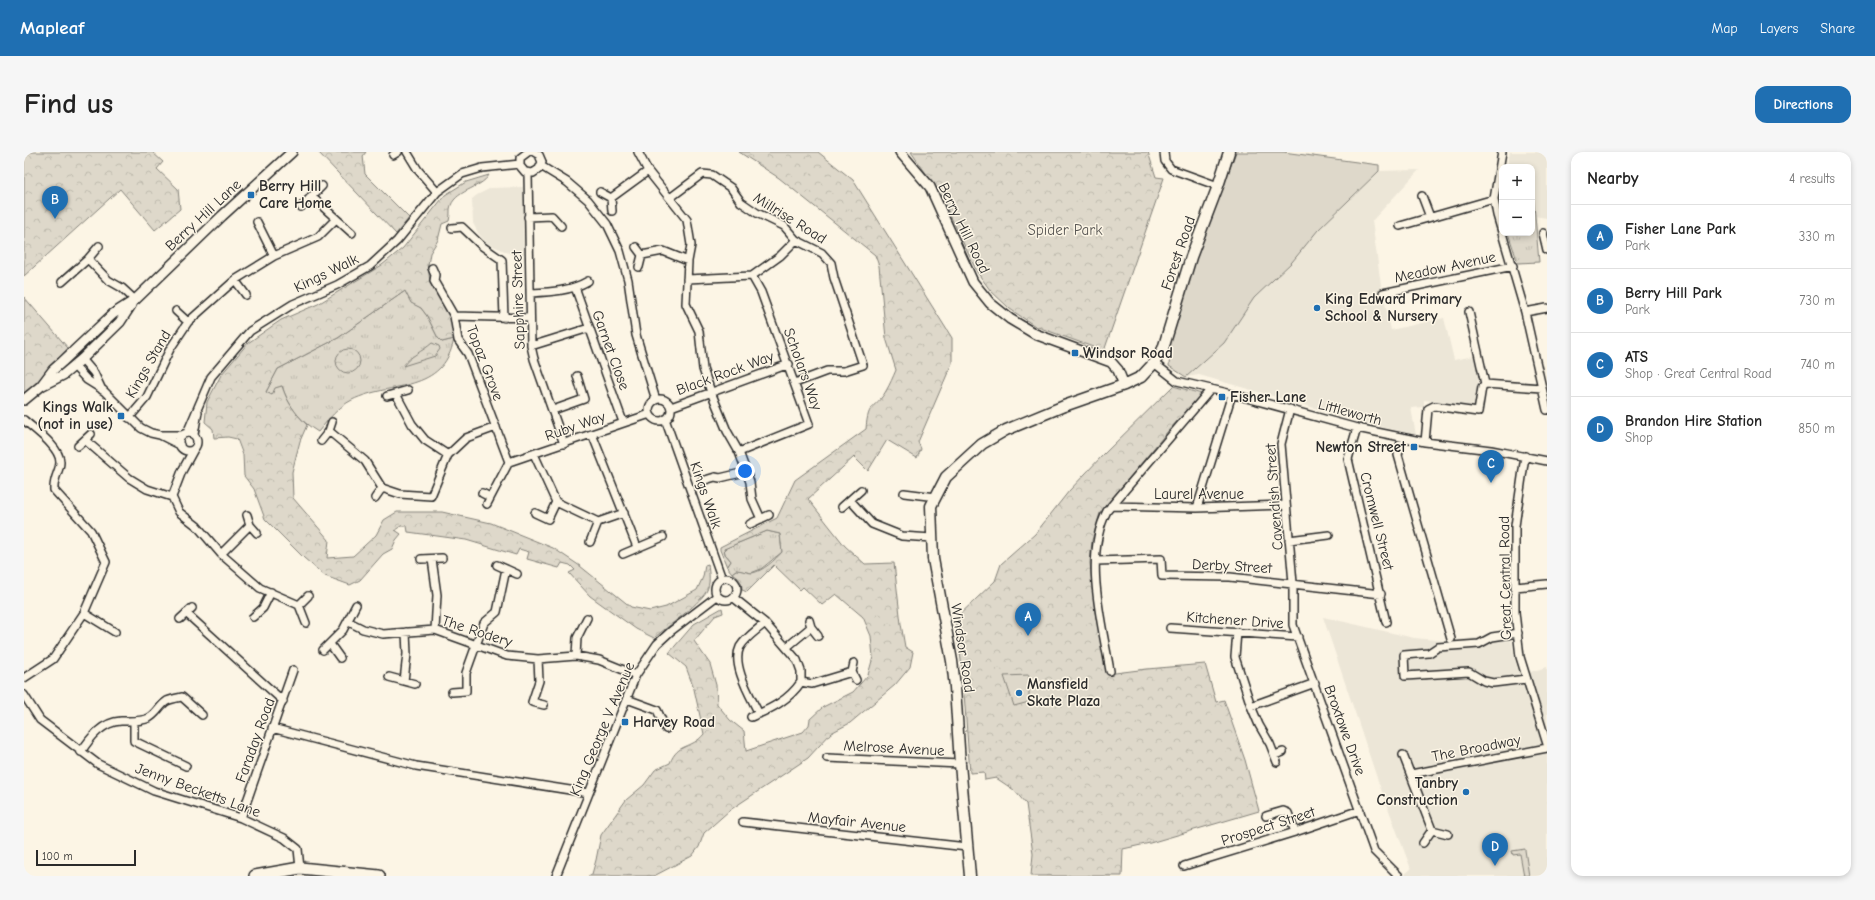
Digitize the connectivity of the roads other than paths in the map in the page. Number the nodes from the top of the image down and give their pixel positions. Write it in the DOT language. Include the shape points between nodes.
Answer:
graph roads {
  1 [pos="292,152"];
  2 [pos="407,152"];
  3 [pos="528,152"];
  4 [pos="534,152"];
  5 [pos="638,152"];
  6 [pos="900,152"];
  7 [pos="1164,152"];
  8 [pos="1229,152"];
  9 [pos="1502,152"];
  10 [pos="520,164"];
  11 [pos="541,166"];
  12 [pos="648,171"];
  13 [pos="528,173"];
  14 [pos="322,186"];
  15 [pos="1218,186"];
  16 [pos="437,192"];
  17 [pos="600,192"];
  18 [pos="311,196"];
  19 [pos="1422,196"];
  20 [pos="611,198"];
  21 [pos="670,198"];
  22 [pos="1494,198"];
  23 [pos="301,207"];
  24 [pos="612,211"];
  25 [pos="528,216"];
  26 [pos="1430,217"];
  27 [pos="336,220"];
  28 [pos="257,222"];
  29 [pos="1499,222"];
  30 [pos="561,226"];
  31 [pos="1400,226"];
  32 [pos="452,228"];
  33 [pos="1543,233"];
  34 [pos="352,234"];
  35 [pos="1503,236"];
  36 [pos="796,240"];
  37 [pos="99,246"];
  38 [pos="636,247"];
  39 [pos="1547,250"];
  40 [pos="642,255"];
  41 [pos="274,256"];
  42 [pos="88,259"];
  43 [pos="688,261"];
  44 [pos="1513,266"];
  45 [pos="639,267"];
  46 [pos="432,268"];
  47 [pos="752,276"];
  48 [pos="235,280"];
  49 [pos="687,280"];
  50 [pos="588,281"];
  51 [pos="62,282"];
  52 [pos="575,287"];
  53 [pos="531,293"];
  54 [pos="1383,293"];
  55 [pos="246,294"];
  56 [pos="135,300"];
  57 [pos="1547,308"];
  58 [pos="176,311"];
  59 [pos="1469,312"];
  60 [pos="1525,312"];
  61 [pos="454,316"];
  62 [pos="504,318"];
  63 [pos="530,318"];
  64 [pos="188,322"];
  65 [pos="589,328"];
  66 [pos="531,346"];
  67 [pos="82,359"];
  68 [pos="72,360"];
  69 [pos="1154,363"];
  70 [pos="788,364"];
  71 [pos="577,376"];
  72 [pos="795,383"];
  73 [pos="1485,384"];
  74 [pos="1124,385"];
  75 [pos="1542,388"];
  76 [pos="1211,389"];
  77 [pos="102,390"];
  78 [pos="408,390"];
  79 [pos="711,392"];
  80 [pos="396,394"];
  81 [pos="1232,394"];
  82 [pos="387,396"];
  83 [pos="24,400"];
  84 [pos="656,400"];
  85 [pos="671,407"];
  86 [pos="1290,409"];
  87 [pos="553,410"];
  88 [pos="1547,410"];
  89 [pos="650,414"];
  90 [pos="129,418"];
  91 [pos="665,419"];
  92 [pos="24,420"];
  93 [pos="332,422"];
  94 [pos="623,422"];
  95 [pos="496,427"];
  96 [pos="1357,428"];
  97 [pos="329,431"];
  98 [pos="91,434"];
  99 [pos="188,434"];
  100 [pos="592,434"];
  101 [pos="160,435"];
  102 [pos="1402,438"];
  103 [pos="85,440"];
  104 [pos="321,441"];
  105 [pos="1424,442"];
  106 [pos="564,444"];
  107 [pos="78,446"];
  108 [pos="182,448"];
  109 [pos="194,449"];
  110 [pos="739,452"];
  111 [pos="534,454"];
  112 [pos="448,455"];
  113 [pos="1525,456"];
  114 [pos="1547,461"];
  115 [pos="510,462"];
  116 [pos="182,471"];
  117 [pos="746,472"];
  118 [pos="702,481"];
  119 [pos="382,488"];
  120 [pos="862,490"];
  121 [pos="482,493"];
  122 [pos="904,493"];
  123 [pos="172,497"];
  124 [pos="936,497"];
  125 [pos="375,498"];
  126 [pos="850,500"];
  127 [pos="556,502"];
  128 [pos="1286,505"];
  129 [pos="1111,506"];
  130 [pos="842,507"];
  131 [pos="1197,508"];
  132 [pos="535,513"];
  133 [pos="247,515"];
  134 [pos="769,515"];
  135 [pos="626,516"];
  136 [pos="634,517"];
  137 [pos="761,519"];
  138 [pos="598,522"];
  139 [pos="250,524"];
  140 [pos="750,524"];
  141 [pos="257,533"];
  142 [pos="1329,535"];
  143 [pos="663,537"];
  144 [pos="932,538"];
  145 [pos="1289,540"];
  146 [pos="590,542"];
  147 [pos="637,547"];
  148 [pos="221,554"];
  149 [pos="623,554"];
  150 [pos="442,558"];
  151 [pos="432,559"];
  152 [pos="421,560"];
  153 [pos="1096,561"];
  154 [pos="497,565"];
  155 [pos="506,569"];
  156 [pos="516,574"];
  157 [pos="722,579"];
  158 [pos="1293,583"];
  159 [pos="1547,584"];
  160 [pos="1515,587"];
  161 [pos="271,592"];
  162 [pos="1381,594"];
  163 [pos="308,596"];
  164 [pos="717,596"];
  165 [pos="734,598"];
  166 [pos="299,605"];
  167 [pos="356,605"];
  168 [pos="192,608"];
  169 [pos="84,613"];
  170 [pos="186,613"];
  171 [pos="253,617"];
  172 [pos="587,618"];
  173 [pos="180,619"];
  174 [pos="809,620"];
  175 [pos="349,622"];
  176 [pos="1386,622"];
  177 [pos="306,623"];
  178 [pos="765,623"];
  179 [pos="811,627"];
  180 [pos="1170,628"];
  181 [pos="435,630"];
  182 [pos="115,632"];
  183 [pos="406,632"];
  184 [pos="1237,632"];
  185 [pos="1518,633"];
  186 [pos="818,636"];
  187 [pos="1298,637"];
  188 [pos="1451,639"];
  189 [pos="330,644"];
  190 [pos="476,646"];
  191 [pos="787,647"];
  192 [pos="323,650"];
  193 [pos="576,656"];
  194 [pos="340,658"];
  195 [pos="538,659"];
  196 [pos="854,663"];
  197 [pos="293,670"];
  198 [pos="1110,671"];
  199 [pos="852,672"];
  200 [pos="636,675"];
  201 [pos="24,678"];
  202 [pos="389,678"];
  203 [pos="1526,679"];
  204 [pos="856,680"];
  205 [pos="404,681"];
  206 [pos="801,682"];
  207 [pos="1315,683"];
  208 [pos="415,684"];
  209 [pos="452,692"];
  210 [pos="24,695"];
  211 [pos="627,699"];
  212 [pos="283,700"];
  213 [pos="544,705"];
  214 [pos="1251,706"];
  215 [pos="759,714"];
  216 [pos="202,715"];
  217 [pos="751,717"];
  218 [pos="134,722"];
  219 [pos="272,728"];
  220 [pos="666,728"];
  221 [pos="1547,744"];
  222 [pos="1547,748"];
  223 [pos="81,752"];
  224 [pos="1283,752"];
  225 [pos="1403,755"];
  226 [pos="827,758"];
  227 [pos="960,764"];
  228 [pos="186,766"];
  229 [pos="1411,774"];
  230 [pos="589,793"];
  231 [pos="1360,810"];
  232 [pos="1266,816"];
  233 [pos="241,818"];
  234 [pos="743,822"];
  235 [pos="1432,830"];
  236 [pos="1295,832"];
  237 [pos="1448,834"];
  238 [pos="1423,843"];
  239 [pos="967,847"];
  240 [pos="1184,866"];
  241 [pos="300,868"];
  242 [pos="362,875"];
  243 [pos="255,876"];
  244 [pos="379,876"];
  245 [pos="556,876"];
  246 [pos="970,876"];
  247 [pos="1398,876"];
  1 -- 56 [label="street, Berry Hill Lane"];
  2 -- 16 [label="street"];
  3 -- 10 [label="street" via="520,158"];
  4 -- 11 [label="street" via="541,158"];
  5 -- 12 [label="street"];
  6 -- 74 [label="street, Berry Hill Road" via="930,187 974,282 990,303 1035,334 1111,362 1118,370"];
  7 -- 15 [label="street" via="1165,161 1171,169"];
  8 -- 15 [label="main road, Forest Road"];
  9 -- 22 [label="street"];
  10 -- 13 [label="street"];
  10 -- 16 [label="street, Kings Walk" via="482,168 462,174"];
  11 -- 13 [label="street" via="536,172"];
  11 -- 84 [label="street" via="567,182 588,200 607,224 620,251 628,280 636,335"];
  12 -- 20 [label="street"];
  12 -- 21 [label="street"];
  13 -- 25 [label="street, Sapphire Street"];
  14 -- 18 [label="street"];
  15 -- 69 [label="main road, Forest Road" via="1191,257 1163,348"];
  16 -- 99 [label="street, Kings Walk" via="397,241 370,266 337,286 293,304 250,331 211,378"];
  17 -- 20 [label="street"];
  18 -- 23 [label="street"];
  18 -- 27 [label="street"];
  19 -- 26 [label="street"];
  20 -- 24 [label="street"];
  21 -- 36 [label="street, Millrise Road" via="702,174 712,175 731,188 741,202 784,226"];
  21 -- 43 [label="street" via="687,220 690,230"];
  22 -- 26 [label="street"];
  22 -- 29 [label="street"];
  25 -- 30 [label="street" via="552,216"];
  25 -- 53 [label="street, Sapphire Street"];
  26 -- 31 [label="street"];
  27 -- 34 [label="street"];
  27 -- 41 [label="street, Kings Stand" via="318,237"];
  28 -- 41 [label="street"];
  32 -- 62 [label="street" via="464,224 482,246 502,260"];
  33 -- 39 [label="street"];
  35 -- 44 [label="street"];
  36 -- 47 [label="street" via="780,256"];
  36 -- 72 [label="street, Millrise Road" via="822,253 831,263 863,366 827,372"];
  37 -- 42 [label="street"];
  38 -- 40 [label="street"];
  40 -- 43 [label="street" via="663,252"];
  40 -- 45 [label="street"];
  41 -- 48 [label="street, Kings Stand"];
  42 -- 51 [label="street"];
  42 -- 56 [label="street" via="108,280"];
  43 -- 49 [label="street"];
  44 -- 54 [label="street, Meadow Avenue"];
  44 -- 60 [label="street"];
  46 -- 61 [label="street, Topaz Grove" via="438,275 434,281"];
  47 -- 49 [label="street"];
  47 -- 70 [label="street, Scholars Way" via="761,292"];
  48 -- 55 [label="street"];
  48 -- 64 [label="street, Kings Stand"];
  49 -- 79 [label="street" via="686,304 700,332 703,369"];
  50 -- 52 [label="street"];
  52 -- 53 [label="street"];
  52 -- 65 [label="street, Garnet Close"];
  53 -- 63 [label="street, Sapphire Street"];
  56 -- 67 [label="street, Berry Hill Lane" via="120,322"];
  56 -- 68 [label="street, Berry Hill Lane" via="113,314"];
  57 -- 60 [label="street"];
  58 -- 64 [label="street, Kings Stand"];
  59 -- 73 [label="street"];
  60 -- 75 [label="street"];
  61 -- 62 [label="street"];
  61 -- 95 [label="street, Topaz Grove" via="458,340 468,354"];
  62 -- 63 [label="street"];
  63 -- 66 [label="street, Sapphire Street"];
  64 -- 90 [label="street, Kings Stand" via="170,349 147,397"];
  65 -- 66 [label="street"];
  65 -- 94 [label="street, Garnet Close"];
  66 -- 87 [label="street, Sapphire Street"];
  67 -- 68 [label="street, Berry Hill Lane"];
  67 -- 77 [label="street" via="94,373"];
  68 -- 77 [label="street" via="87,380"];
  68 -- 83 [label="street"];
  69 -- 74 [label="main road, Windsor Road" via="1141,376"];
  69 -- 76 [label="street, Littleworth" via="1177,381"];
  70 -- 72 [label="street, Scholars Way"];
  70 -- 79 [label="street, Black Rock Way"];
  71 -- 87 [label="street" via="584,399"];
  72 -- 110 [label="street, Scholars Way" via="809,424"];
  73 -- 75 [label="street"];
  73 -- 105 [label="street" via="1482,387 1478,412 1434,406 1428,409"];
  74 -- 124 [label="main road, Windsor Road" via="1042,415 1006,430 982,444 946,477"];
  75 -- 88 [label="street"];
  76 -- 81 [label="street, Littleworth"];
  76 -- 129 [label="street"];
  77 -- 90 [label="street"];
  78 -- 80 [label="street"];
  79 -- 85 [label="street, Black Rock Way"];
  79 -- 110 [label="street"];
  80 -- 82 [label="street"];
  80 -- 112 [label="street" via="412,424 425,440"];
  81 -- 86 [label="street, Littleworth"];
  81 -- 131 [label="street"];
  84 -- 85 [label="street" via="666,401"];
  84 -- 89 [label="street" via="651,404"];
  85 -- 91 [label="street" via="670,414"];
  86 -- 96 [label="street, Littleworth"];
  86 -- 128 [label="street, Cavendish Street" via="1281,444"];
  87 -- 106 [label="street, Sapphire Street"];
  89 -- 91 [label="street" via="659,421"];
  89 -- 94 [label="street, Ruby Way"];
  90 -- 101 [label="street" via="141,428"];
  91 -- 157 [label="street, Kings Walk"];
  92 -- 169 [label="street" via="58,450 60,463 53,481 54,490 91,530 106,562"];
  93 -- 97 [label="street"];
  94 -- 100 [label="street, Ruby Way"];
  95 -- 112 [label="street" via="466,438"];
  95 -- 115 [label="street, Topaz Grove"];
  96 -- 102 [label="street, Littleworth"];
  96 -- 162 [label="street, Cromwell Street" via="1348,459"];
  97 -- 104 [label="street"];
  97 -- 119 [label="street" via="365,461"];
  98 -- 103 [label="street"];
  99 -- 101 [label="street"];
  99 -- 108 [label="street" via="179,441"];
  99 -- 109 [label="street" via="198,440"];
  100 -- 106 [label="street, Ruby Way"];
  100 -- 135 [label="street"];
  101 -- 108 [label="street"];
  102 -- 105 [label="street, Littleworth"];
  102 -- 188 [label="street" via="1398,455"];
  103 -- 107 [label="street"];
  103 -- 123 [label="street" via="129,478"];
  105 -- 113 [label="street, Littleworth"];
  106 -- 111 [label="street, Ruby Way"];
  108 -- 109 [label="street"];
  108 -- 116 [label="street"];
  109 -- 116 [label="street"];
  110 -- 117 [label="street"];
  111 -- 115 [label="street, Ruby Way"];
  111 -- 127 [label="street"];
  112 -- 119 [label="street" via="431,496 400,494"];
  113 -- 114 [label="street, Littleworth"];
  113 -- 160 [label="street, Great Central Road" via="1515,526"];
  115 -- 121 [label="street" via="489,501"];
  116 -- 123 [label="street"];
  117 -- 118 [label="street"];
  117 -- 137 [label="street" via="752,499"];
  119 -- 125 [label="street"];
  120 -- 126 [label="street"];
  122 -- 124 [label="street"];
  123 -- 148 [label="street" via="179,512 197,526"];
  124 -- 144 [label="main road, Windsor Road" via="931,506"];
  126 -- 130 [label="street"];
  126 -- 144 [label="street" via="872,524 902,536"];
  127 -- 132 [label="street" via="548,518"];
  127 -- 138 [label="street"];
  128 -- 131 [label="street, Laurel Avenue"];
  128 -- 145 [label="street, Cavendish Street"];
  129 -- 131 [label="street, Laurel Avenue"];
  129 -- 153 [label="street" via="1100,523"];
  133 -- 139 [label="street"];
  134 -- 137 [label="street"];
  135 -- 136 [label="street"];
  135 -- 138 [label="street"];
  135 -- 147 [label="street"];
  137 -- 140 [label="street"];
  138 -- 146 [label="street"];
  139 -- 141 [label="street"];
  139 -- 148 [label="street"];
  142 -- 145 [label="street"];
  143 -- 147 [label="street"];
  144 -- 227 [label="main road, Windsor Road" via="933,559 953,668"];
  145 -- 158 [label="street, Cavendish Street"];
  147 -- 149 [label="street"];
  148 -- 161 [label="street" via="260,588"];
  150 -- 151 [label="street"];
  151 -- 152 [label="street"];
  151 -- 181 [label="street" via="437,595"];
  153 -- 158 [label="street, Derby Street" via="1161,559 1162,576 1230,577"];
  153 -- 198 [label="street" via="1096,585"];
  154 -- 155 [label="street"];
  155 -- 156 [label="street"];
  155 -- 190 [label="street" via="497,612 484,623"];
  157 -- 164 [label="street" via="715,586"];
  157 -- 165 [label="street" via="729,578 735,582 738,588"];
  158 -- 162 [label="street, Derby Street"];
  158 -- 187 [label="street, Broxtowe Drive" via="1293,625"];
  159 -- 160 [label="street"];
  160 -- 185 [label="street, Great Central Road"];
  161 -- 166 [label="street"];
  161 -- 171 [label="street" via="263,608"];
  162 -- 176 [label="street, Cromwell Street"];
  163 -- 166 [label="street"];
  164 -- 165 [label="street" via="727,600"];
  164 -- 200 [label="street, King George V Avenue" via="657,644"];
  165 -- 178 [label="street"];
  166 -- 177 [label="street"];
  167 -- 175 [label="street"];
  168 -- 170 [label="street"];
  169 -- 182 [label="street"];
  169 -- 201 [label="street" via="53,659"];
  170 -- 173 [label="street"];
  170 -- 212 [label="street"];
  172 -- 193 [label="street" via="577,638"];
  174 -- 179 [label="street"];
  175 -- 183 [label="street, The Rodery" via="383,634"];
  175 -- 189 [label="street"];
  178 -- 191 [label="street"];
  178 -- 215 [label="street" via="742,644 738,656 745,686"];
  179 -- 186 [label="street"];
  179 -- 191 [label="street"];
  180 -- 184 [label="street, Kitchener Drive"];
  181 -- 183 [label="street, The Rodery"];
  181 -- 190 [label="street, The Rodery"];
  183 -- 205 [label="street"];
  184 -- 187 [label="street, Kitchener Drive"];
  184 -- 214 [label="street" via="1234,657"];
  185 -- 203 [label="street, Great Central Road"];
  185 -- 203 [label="street" via="1492,637 1479,644 1438,647 1429,653 1404,654 1405,676 1469,672 1493,683"];
  187 -- 207 [label="street, Broxtowe Drive"];
  189 -- 192 [label="street"];
  189 -- 194 [label="street"];
  190 -- 195 [label="street, The Rodery" via="506,656"];
  190 -- 209 [label="street" via="466,673 466,692"];
  191 -- 206 [label="street" via="797,660 801,670"];
  193 -- 195 [label="street, The Rodery"];
  193 -- 200 [label="street, The Rodery" via="599,660"];
  195 -- 213 [label="street" via="538,681 532,702"];
  196 -- 199 [label="street"];
  197 -- 212 [label="street, Faraday Road"];
  199 -- 204 [label="street"];
  199 -- 206 [label="street" via="812,684"];
  200 -- 211 [label="street, King George V Avenue"];
  202 -- 205 [label="street"];
  203 -- 221 [label="street, Great Central Road"];
  205 -- 208 [label="street"];
  206 -- 215 [label="street" via="790,696"];
  207 -- 214 [label="street"];
  207 -- 231 [label="street, Broxtowe Drive"];
  210 -- 223 [label="street, Jenny Becketts Lane" via="40,720"];
  211 -- 220 [label="street" via="657,710"];
  211 -- 230 [label="street, King George V Avenue"];
  212 -- 219 [label="street, Faraday Road"];
  214 -- 224 [label="street" via="1276,759"];
  215 -- 217 [label="street"];
  216 -- 218 [label="street" via="182,697 166,702 149,718"];
  218 -- 223 [label="street" via="119,721 103,727 93,735"];
  218 -- 228 [label="street" via="134,741"];
  219 -- 230 [label="street" via="416,766"];
  219 -- 233 [label="street, Faraday Road"];
  222 -- 229 [label="street, The Broadway"];
  223 -- 233 [label="street, Jenny Becketts Lane" via="98,764 154,791"];
  225 -- 229 [label="street"];
  226 -- 227 [label="street, Melrose Avenue"];
  227 -- 239 [label="main road, Windsor Road"];
  229 -- 235 [label="street"];
  230 -- 245 [label="street, King George V Avenue"];
  231 -- 236 [label="street, Prospect Street"];
  231 -- 247 [label="street, Broxtowe Drive" via="1374,851"];
  232 -- 236 [label="street" via="1283,811 1288,813"];
  233 -- 241 [label="street, Jenny Becketts Lane" via="284,838 298,849"];
  234 -- 239 [label="street, Mayfair Avenue"];
  235 -- 237 [label="street"];
  235 -- 238 [label="street"];
  236 -- 240 [label="street, Prospect Street"];
  239 -- 246 [label="main road, Windsor Road"];
  241 -- 242 [label="main road"];
  241 -- 243 [label="main road"];
  242 -- 244 [label="main road"];
}
